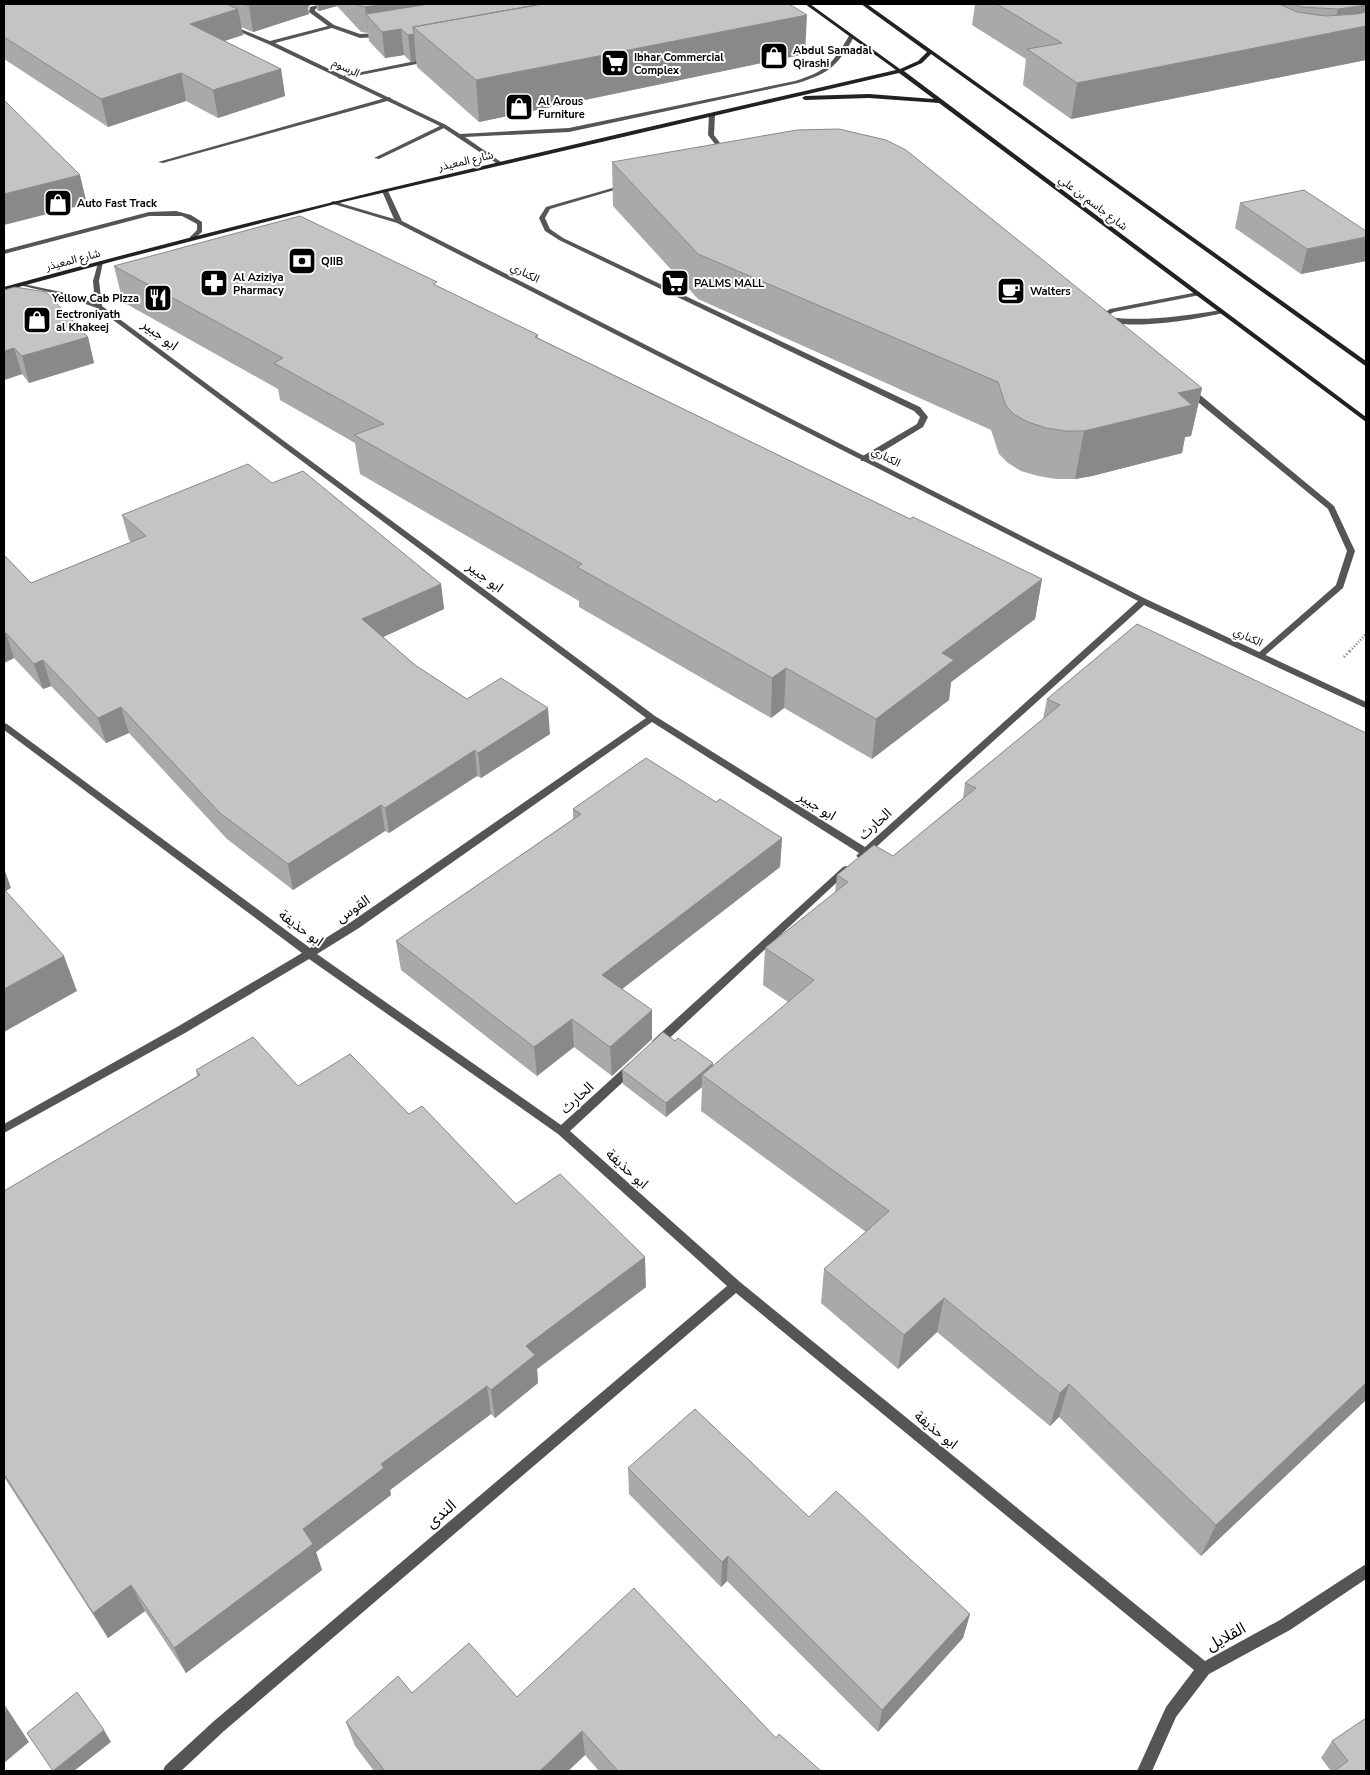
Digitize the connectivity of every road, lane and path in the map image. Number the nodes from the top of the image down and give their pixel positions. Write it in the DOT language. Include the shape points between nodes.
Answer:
graph roads {
  1 [pos="327,4"];
  2 [pos="807,4"];
  3 [pos="864,4"];
  4 [pos="219,21"];
  5 [pos="332,26"];
  6 [pos="387,34"];
  7 [pos="851,36"];
  8 [pos="270,43"];
  9 [pos="931,51"];
  10 [pos="438,59"];
  11 [pos="900,71"];
  12 [pos="340,76"];
  13 [pos="784,98"];
  14 [pos="389,99"];
  15 [pos="941,102"];
  16 [pos="712,115"];
  17 [pos="444,126"];
  18 [pos="459,136"];
  19 [pos="728,157"];
  20 [pos="738,157"];
  21 [pos="376,158"];
  22 [pos="718,160"];
  23 [pos="160,162"];
  24 [pos="499,164"];
  25 [pos="633,184"];
  26 [pos="384,191"];
  27 [pos="333,203"];
  28 [pos="399,222"];
  29 [pos="192,238"];
  30 [pos="4,252"];
  31 [pos="101,263"];
  32 [pos="21,284"];
  33 [pos="4,289"];
  34 [pos="1198,294"];
  35 [pos="99,307"];
  36 [pos="1221,312"];
  37 [pos="1092,315"];
  38 [pos="1100,318"];
  39 [pos="1366,364"];
  40 [pos="1182,384"];
  41 [pos="1366,420"];
  42 [pos="864,459"];
  43 [pos="1143,601"];
  44 [pos="1260,655"];
  45 [pos="1366,705"];
  46 [pos="652,718"];
  47 [pos="4,726"];
  48 [pos="865,852"];
  49 [pos="310,954"];
  50 [pos="4,1129"];
  51 [pos="562,1131"];
  52 [pos="736,1286"];
  53 [pos="1366,1571"];
  54 [pos="1204,1669"];
  55 [pos="170,1771"];
  56 [pos="1144,1771"];
  1 -- 5 [label="street" via="312,8 312,12"];
  2 -- 7 [label="street, شارع جاسم بن علي"];
  3 -- 9 [label="street"];
  4 -- 8 [label="street, الرسوم"];
  5 -- 6 [label="street" via="360,36"];
  5 -- 8 [label="street"];
  7 -- 11 [label="street, شارع جاسم بن علي"];
  7 -- 18 [label="street, شارع المعيذر" via="836,62 827,70 796,82 570,130"];
  8 -- 12 [label="street, الرسوم"];
  9 -- 11 [label="street, شارع المعيذر" via="920,62"];
  9 -- 39 [label="street"];
  10 -- 12 [label="street"];
  11 -- 13 [label="street, شارع المعيذر"];
  11 -- 15 [label="street, شارع جاسم بن علي"];
  12 -- 14 [label="street, الرسوم"];
  13 -- 15 [label="street" via="870,96"];
  13 -- 16 [label="street, شارع المعيذر"];
  14 -- 17 [label="street, الرسوم"];
  14 -- 23 [label="street"];
  15 -- 34 [label="street, شارع جاسم بن علي"];
  16 -- 19 [label="street" via="711,135"];
  16 -- 24 [label="street, شارع المعيذر"];
  17 -- 18 [label="street, الرسوم"];
  17 -- 21 [label="street"];
  18 -- 24 [label="street, الرسوم"];
  19 -- 20 [label="street"];
  19 -- 22 [label="street"];
  24 -- 26 [label="street, شارع المعيذر"];
  25 -- 42 [label="street" via="548,208 542,218 547,230 917,409 924,417 920,425"];
  26 -- 27 [label="street, شارع المعيذر"];
  26 -- 28 [label="street"];
  27 -- 28 [label="street, الكناري"];
  27 -- 29 [label="street, شارع المعيذر"];
  28 -- 42 [label="street, الكناري"];
  29 -- 30 [label="street" via="200,231 200,224 194,218 182,214 149,214"];
  29 -- 31 [label="street, شارع المعيذر"];
  31 -- 32 [label="street, شارع المعيذر"];
  31 -- 35 [label="street" via="96,282"];
  32 -- 33 [label="street, شارع المعيذر"];
  32 -- 35 [label="street, ابو جبير"];
  34 -- 36 [label="street, شارع جاسم بن علي"];
  34 -- 38 [label="street" via="1112,310"];
  35 -- 46 [label="street, ابو جبير"];
  36 -- 38 [label="street" via="1155,322 1128,323"];
  36 -- 41 [label="street, شارع جاسم بن علي"];
  37 -- 38 [label="street"];
  40 -- 44 [label="street" via="1331,508 1351,551 1340,586"];
  42 -- 43 [label="street, الكناري"];
  43 -- 44 [label="street, الكناري"];
  43 -- 48 [label="street, الحارث"];
  44 -- 45 [label="street, الكناري"];
  46 -- 48 [label="street, ابو جبير"];
  46 -- 49 [label="street, القوس"];
  47 -- 49 [label="street, ابو حذيفة"];
  48 -- 51 [label="street, الحارث"];
  49 -- 50 [label="street, القوس"];
  49 -- 51 [label="street, ابو حذيفة"];
  51 -- 52 [label="street, ابو حذيفة"];
  52 -- 54 [label="street, ابو حذيفة"];
  52 -- 55 [label="street, الندى"];
  53 -- 54 [label="street, القلايل" via="1285,1625"];
  54 -- 56 [label="street, القلايل" via="1172,1712"];
}
